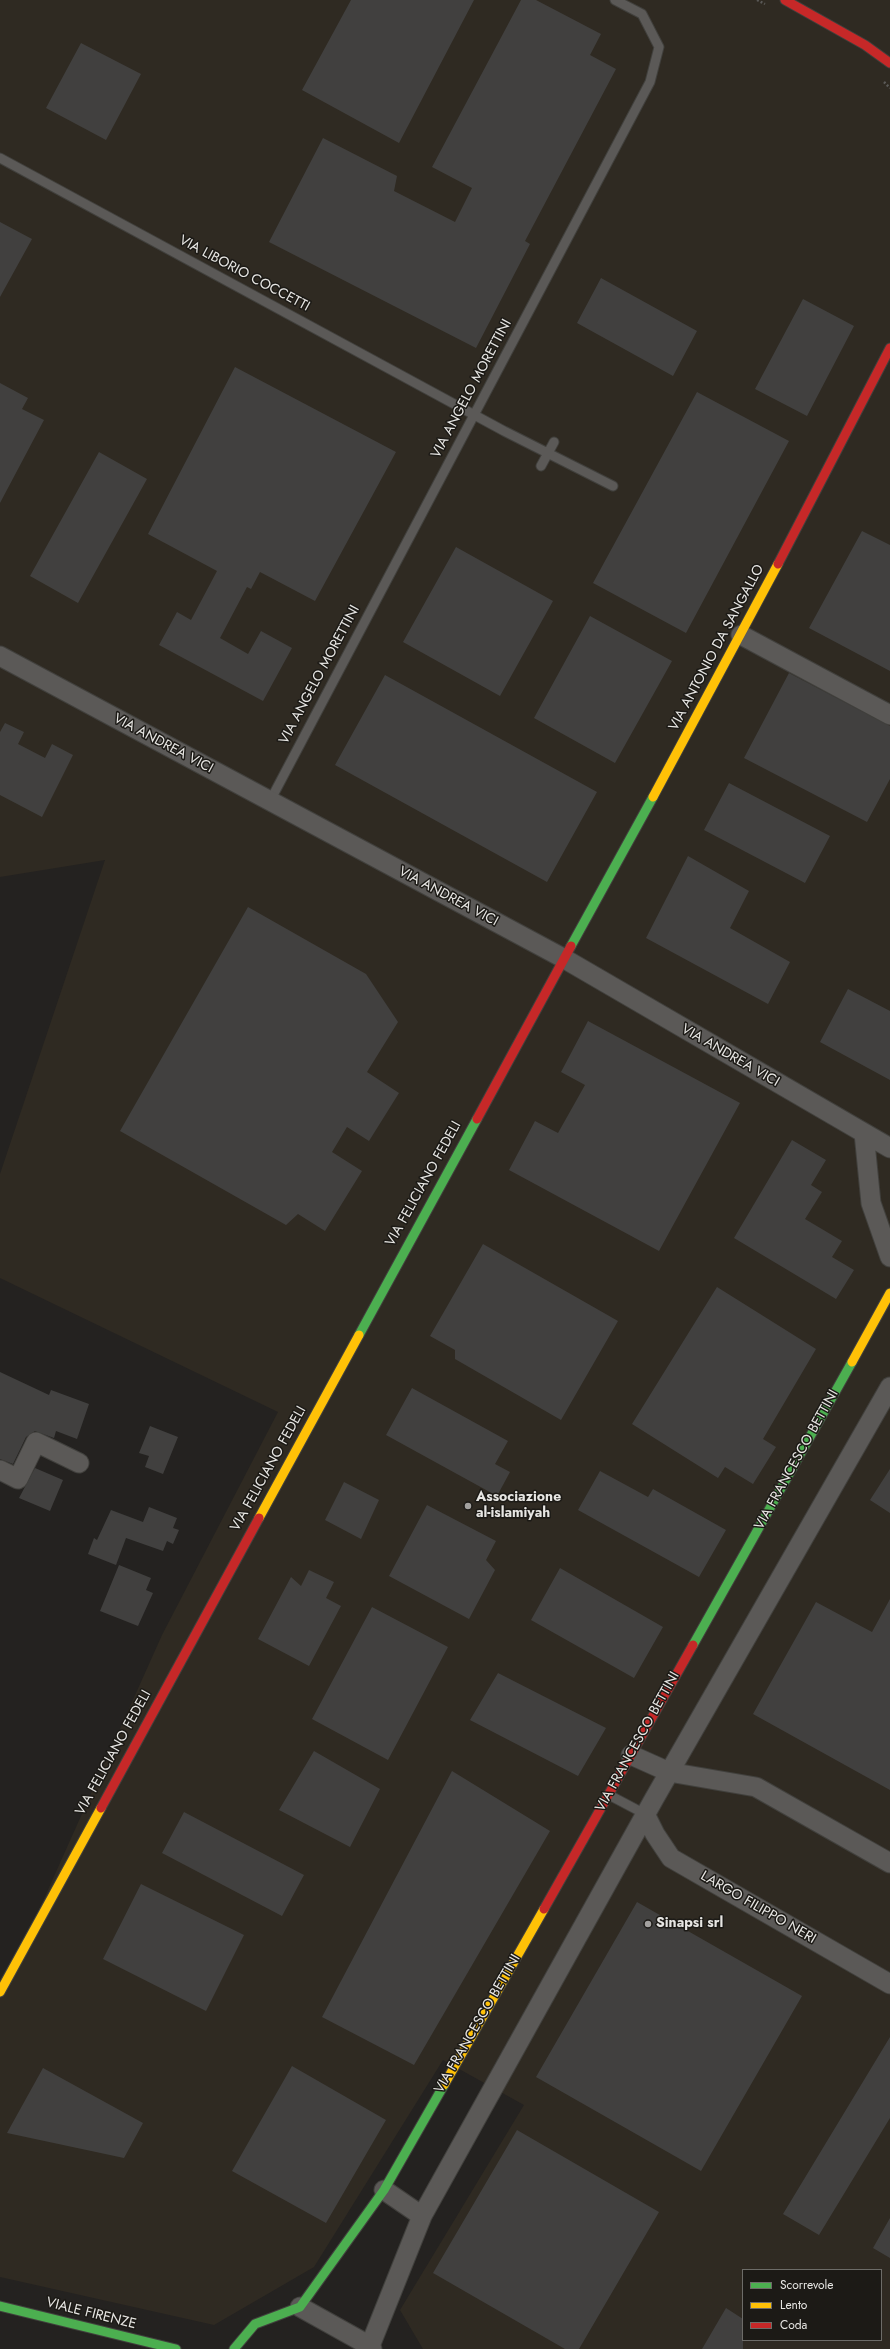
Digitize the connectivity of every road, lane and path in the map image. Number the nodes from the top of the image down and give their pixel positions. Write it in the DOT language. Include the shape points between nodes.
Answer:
graph roads {
  1 [pos="615,0"];
  2 [pos="785,0"];
  3 [pos="865,45"];
  4 [pos="890,51"];
  5 [pos="890,63"];
  6 [pos="0,158"];
  7 [pos="890,348"];
  8 [pos="474,414"];
  9 [pos="554,442"];
  10 [pos="548,453"];
  11 [pos="541,466"];
  12 [pos="613,486"];
  13 [pos="741,634"];
  14 [pos="0,656"];
  15 [pos="890,715"];
  16 [pos="270,801"];
  17 [pos="563,958"];
  18 [pos="864,1133"];
  19 [pos="890,1148"];
  20 [pos="890,1257"];
  21 [pos="890,1293"];
  22 [pos="890,1387"];
  23 [pos="79,1463"];
  24 [pos="0,1470"];
  25 [pos="631,1755"];
  26 [pos="669,1772"];
  27 [pos="609,1794"];
  28 [pos="645,1814"];
  29 [pos="890,1863"];
  30 [pos="890,1984"];
  31 [pos="0,1992"];
  32 [pos="384,2190"];
  33 [pos="422,2216"];
  34 [pos="0,2306"];
  35 [pos="300,2307"];
  36 [pos="371,2347"];
  37 [pos="176,2349"];
  38 [pos="234,2349"];
  1 -- 8 [label="lane, VIA ANGELO MORETTINI" via="642,14 659,47 650,82"];
  2 -- 3 [label="street"];
  3 -- 4 [label="street"];
  3 -- 5 [label="street"];
  6 -- 8 [label="lane, VIA LIBORIO COCCETTI"];
  7 -- 13 [label="street, VIA ANTONIO DA SANGALLO"];
  8 -- 10 [label="lane, VIA LIBORIO COCCETTI"];
  8 -- 16 [label="lane, VIA ANGELO MORETTINI"];
  9 -- 10 [label="lane"];
  10 -- 11 [label="lane"];
  10 -- 12 [label="lane, VIA LIBORIO COCCETTI"];
  13 -- 15 [label="street"];
  13 -- 17 [label="street, VIA ANTONIO DA SANGALLO"];
  14 -- 16 [label="street, VIA ANDREA VICI"];
  16 -- 17 [label="street, VIA ANDREA VICI"];
  17 -- 18 [label="street, VIA ANDREA VICI"];
  17 -- 31 [label="street, VIA FELICIANO FEDELI"];
  18 -- 19 [label="street, VIA ANDREA VICI"];
  18 -- 20 [label="street" via="871,1203"];
  21 -- 25 [label="street, VIA FRANCESCO BETTINI"];
  22 -- 26 [label="street"];
  23 -- 24 [label="street" via="36,1442 18,1479"];
  25 -- 26 [label="street"];
  25 -- 27 [label="street, VIA FRANCESCO BETTINI"];
  26 -- 28 [label="street"];
  26 -- 29 [label="street" via="756,1787"];
  27 -- 28 [label="lane"];
  27 -- 32 [label="street, VIA FRANCESCO BETTINI"];
  28 -- 30 [label="street, LARGO FILIPPO NERI" via="671,1858"];
  28 -- 33 [label="street"];
  32 -- 33 [label="street"];
  32 -- 35 [label="street, VIA FRANCESCO BETTINI"];
  33 -- 36 [label="street"];
  34 -- 37 [label="street, VIALE FIRENZE"];
  35 -- 36 [label="street"];
  35 -- 38 [label="street" via="255,2324"];
}
